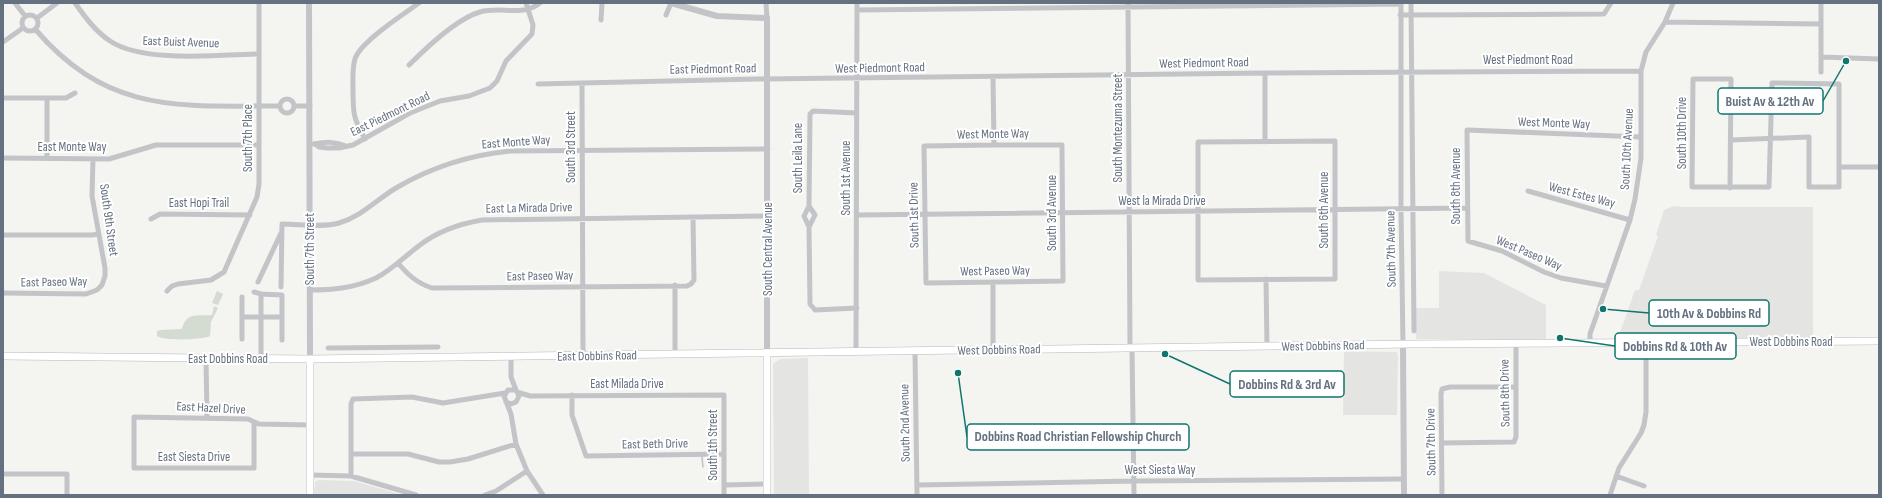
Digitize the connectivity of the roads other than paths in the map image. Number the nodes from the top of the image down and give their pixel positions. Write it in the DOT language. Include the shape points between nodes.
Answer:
graph roads {
  1 [pos="15,3"];
  2 [pos="57,3"];
  3 [pos="75,3"];
  4 [pos="259,3"];
  5 [pos="309,3"];
  6 [pos="419,3"];
  7 [pos="526,3"];
  8 [pos="540,3"];
  9 [pos="602,3"];
  10 [pos="673,3"];
  11 [pos="766,3"];
  12 [pos="857,3"];
  13 [pos="1401,3"];
  14 [pos="1412,3"];
  15 [pos="1611,3"];
  16 [pos="1673,3"];
  17 [pos="1821,3"];
  18 [pos="1128,5"];
  19 [pos="528,9"];
  20 [pos="857,10"];
  21 [pos="666,15"];
  22 [pos="1400,15"];
  23 [pos="1411,15"];
  24 [pos="25,16"];
  25 [pos="36,18"];
  26 [pos="766,18"];
  27 [pos="601,20"];
  28 [pos="1665,22"];
  29 [pos="1821,24"];
  30 [pos="23,28"];
  31 [pos="35,30"];
  32 [pos="3,42"];
  33 [pos="258,54"];
  34 [pos="1821,57"];
  35 [pos="1879,58"];
  36 [pos="408,65"];
  37 [pos="1411,71"];
  38 [pos="1641,71"];
  39 [pos="1400,72"];
  40 [pos="1821,72"];
  41 [pos="1265,73"];
  42 [pos="1129,75"];
  43 [pos="993,77"];
  44 [pos="768,79"];
  45 [pos="857,79"];
  46 [pos="582,83"];
  47 [pos="538,84"];
  48 [pos="75,93"];
  49 [pos="3,98"];
  50 [pos="47,98"];
  51 [pos="260,106"];
  52 [pos="280,106"];
  53 [pos="294,106"];
  54 [pos="310,106"];
  55 [pos="857,113"];
  56 [pos="1467,130"];
  57 [pos="1641,137"];
  58 [pos="1770,138"];
  59 [pos="365,139"];
  60 [pos="1731,140"];
  61 [pos="1265,142"];
  62 [pos="312,144"];
  63 [pos="259,145"];
  64 [pos="994,145"];
  65 [pos="1062,145"];
  66 [pos="924,146"];
  67 [pos="768,149"];
  68 [pos="582,150"];
  69 [pos="3,158"];
  70 [pos="47,158"];
  71 [pos="93,159"];
  72 [pos="1840,167"];
  73 [pos="1879,167"];
  74 [pos="1730,188"];
  75 [pos="1528,192"];
  76 [pos="809,206"];
  77 [pos="1467,208"];
  78 [pos="1401,209"];
  79 [pos="1412,209"];
  80 [pos="1334,210"];
  81 [pos="1129,212"];
  82 [pos="1198,212"];
  83 [pos="1063,213"];
  84 [pos="250,215"];
  85 [pos="857,215"];
  86 [pos="925,215"];
  87 [pos="768,216"];
  88 [pos="694,217"];
  89 [pos="582,218"];
  90 [pos="150,219"];
  91 [pos="1630,220"];
  92 [pos="310,224"];
  93 [pos="809,227"];
  94 [pos="282,230"];
  95 [pos="99,234"];
  96 [pos="3,235"];
  97 [pos="1468,241"];
  98 [pos="398,263"];
  99 [pos="1266,279"];
  100 [pos="1063,281"];
  101 [pos="258,282"];
  102 [pos="993,282"];
  103 [pos="926,283"];
  104 [pos="102,285"];
  105 [pos="674,285"];
  106 [pos="1606,286"];
  107 [pos="281,287"];
  108 [pos="583,287"];
  109 [pos="310,290"];
  110 [pos="167,291"];
  111 [pos="254,292"];
  112 [pos="3,293"];
  113 [pos="261,294"];
  114 [pos="242,297"];
  115 [pos="857,308"];
  116 [pos="242,317"];
  117 [pos="261,317"];
  118 [pos="282,317"];
  119 [pos="1414,331"];
  120 [pos="242,339"];
  121 [pos="282,340"];
  122 [pos="1879,341"];
  123 [pos="1516,344"];
  124 [pos="1590,344"];
  125 [pos="1646,344"];
  126 [pos="1403,345"];
  127 [pos="426,347"];
  128 [pos="438,347"];
  129 [pos="1267,347"];
  130 [pos="328,348"];
  131 [pos="344,348"];
  132 [pos="1131,348"];
  133 [pos="915,351"];
  134 [pos="993,351"];
  135 [pos="856,352"];
  136 [pos="767,353"];
  137 [pos="675,355"];
  138 [pos="3,356"];
  139 [pos="583,356"];
  140 [pos="511,357"];
  141 [pos="206,358"];
  142 [pos="426,358"];
  143 [pos="261,359"];
  144 [pos="310,359"];
  145 [pos="344,359"];
  146 [pos="511,377"];
  147 [pos="1516,387"];
  148 [pos="517,391"];
  149 [pos="506,392"];
  150 [pos="572,395"];
  151 [pos="724,395"];
  152 [pos="490,396"];
  153 [pos="530,396"];
  154 [pos="506,400"];
  155 [pos="517,401"];
  156 [pos="511,414"];
  157 [pos="206,418"];
  158 [pos="254,423"];
  159 [pos="310,425"];
  160 [pos="1442,443"];
  161 [pos="516,444"];
  162 [pos="351,454"];
  163 [pos="724,454"];
  164 [pos="134,468"];
  165 [pos="527,471"];
  166 [pos="3,474"];
  167 [pos="310,476"];
  168 [pos="351,476"];
  169 [pos="1616,476"];
  170 [pos="1404,479"];
  171 [pos="1134,481"];
  172 [pos="724,484"];
  173 [pos="767,484"];
  174 [pos="917,485"];
  175 [pos="1644,486"];
  176 [pos="67,495"];
  177 [pos="310,495"];
  178 [pos="416,495"];
  179 [pos="485,495"];
  180 [pos="544,495"];
  181 [pos="724,495"];
  182 [pos="767,495"];
  183 [pos="916,495"];
  184 [pos="1134,495"];
  185 [pos="1404,495"];
  186 [pos="1442,495"];
  187 [pos="1610,495"];
  1 -- 24 [label="street"];
  2 -- 25 [label="street"];
  3 -- 33 [label="street, East Buist Avenue" via="90,23 111,42 133,51 151,55"];
  4 -- 33 [label="street, South 7th Place"];
  5 -- 54 [label="street, South 7th Street"];
  6 -- 59 [label="street" via="373,37 355,58 354,114 355,122"];
  7 -- 19 [label="street"];
  8 -- 19 [label="street"];
  9 -- 27 [label="street"];
  10 -- 21 [label="street"];
  10 -- 26 [label="street" via="717,16"];
  11 -- 26 [label="street, South Central Avenue"];
  12 -- 20 [label="street, South 1st Avenue"];
  13 -- 18 [label="street"];
  13 -- 22 [label="street, South 7th Avenue"];
  14 -- 23 [label="street, South 7th Avenue"];
  15 -- 23 [label="street" via="1604,14"];
  16 -- 28 [label="street, South 10th Avenue"];
  17 -- 29 [label="street"];
  18 -- 20 [label="street"];
  18 -- 42 [label="street, South Montezuma Street"];
  19 -- 36 [label="street" via="513,12 488,10 467,17"];
  19 -- 59 [label="street, East Piedmont Road" via="533,25 532,34 506,61 497,81 490,88 469,96 440,101 393,122"];
  20 -- 45 [label="street, South 1st Avenue"];
  22 -- 23 [label="street"];
  22 -- 39 [label="street, South 7th Avenue"];
  23 -- 37 [label="street, South 7th Avenue"];
  24 -- 25 [label="street" via="32,15"];
  24 -- 30 [label="street" via="21,23"];
  25 -- 31 [label="street" via="38,25"];
  26 -- 44 [label="street, South Central Avenue"];
  28 -- 29 [label="street"];
  28 -- 38 [label="street, South 10th Avenue" via="1646,52"];
  29 -- 34 [label="street"];
  30 -- 31 [label="street" via="27,31"];
  30 -- 32 [label="street"];
  31 -- 51 [label="street" via="46,43 77,69 126,95 172,105"];
  33 -- 51 [label="street, South 7th Place"];
  34 -- 35 [label="street"];
  34 -- 40 [label="street"];
  37 -- 38 [label="street, West Piedmont Road"];
  37 -- 39 [label="street, West Piedmont Road"];
  37 -- 79 [label="street, South 7th Avenue"];
  38 -- 57 [label="street, South 10th Avenue"];
  39 -- 41 [label="street, West Piedmont Road"];
  39 -- 78 [label="street, South 7th Avenue"];
  41 -- 42 [label="street, West Piedmont Road"];
  41 -- 61 [label="street"];
  42 -- 43 [label="street, West Piedmont Road"];
  42 -- 81 [label="street, South Montezuma Street"];
  43 -- 45 [label="street, West Piedmont Road"];
  43 -- 64 [label="street"];
  44 -- 45 [label="street, West Piedmont Road"];
  44 -- 46 [label="street, East Piedmont Road"];
  44 -- 67 [label="street, South Central Avenue"];
  45 -- 55 [label="street, South 1st Avenue"];
  46 -- 47 [label="street, East Piedmont Road"];
  46 -- 68 [label="street, South 3rd Street"];
  48 -- 50 [label="street" via="66,98"];
  49 -- 50 [label="street"];
  50 -- 70 [label="street"];
  51 -- 52 [label="street"];
  51 -- 63 [label="street, South 7th Place"];
  52 -- 53 [label="street" via="282,111 287,113 292,111"];
  52 -- 53 [label="street" via="282,100 288,99"];
  53 -- 54 [label="street"];
  54 -- 62 [label="street, South 7th Street"];
  55 -- 76 [label="street, South Leila Lane" via="813,111 809,118"];
  55 -- 85 [label="street, South 1st Avenue"];
  56 -- 57 [label="street, West Monte Way"];
  56 -- 77 [label="street, South 8th Avenue"];
  57 -- 91 [label="street, South 10th Avenue" via="1638,185"];
  58 -- 60 [label="street"];
  58 -- 72 [label="street" via="1809,138 1809,187 1839,187"];
  58 -- 72 [label="street" via="1772,83 1839,84"];
  58 -- 74 [label="street" via="1769,187"];
  59 -- 62 [label="street, East Piedmont Road" via="339,148"];
  60 -- 74 [label="street"];
  60 -- 74 [label="street, South 10th Drive" via="1731,79 1693,78 1692,187"];
  61 -- 80 [label="street, South 6th Avenue" via="1335,141"];
  61 -- 82 [label="street" via="1198,142"];
  62 -- 92 [label="street, South 7th Street"];
  63 -- 71 [label="street, East Monte Way" via="156,145 117,157"];
  63 -- 84 [label="street, South 7th Place" via="259,184"];
  64 -- 65 [label="street, West Monte Way"];
  64 -- 66 [label="street, West Monte Way"];
  65 -- 83 [label="street, South 3rd Avenue"];
  66 -- 86 [label="street, South 1st Drive"];
  67 -- 68 [label="street, East Monte Way"];
  67 -- 87 [label="street, South Central Avenue"];
  68 -- 89 [label="street, South 3rd Street"];
  68 -- 92 [label="street, East Monte Way" via="511,151 462,159 410,180 352,219 338,223"];
  69 -- 70 [label="street, East Monte Way"];
  70 -- 71 [label="street, East Monte Way"];
  71 -- 95 [label="street, South 9th Street" via="92,196"];
  72 -- 73 [label="street"];
  75 -- 91 [label="street, West Estes Way"];
  76 -- 93 [label="street, South Leila Lane" via="804,216"];
  76 -- 93 [label="street, South Leila Lane" via="815,215"];
  77 -- 79 [label="street, West la Mirada Drive"];
  77 -- 97 [label="street, South 8th Avenue"];
  78 -- 79 [label="street, West la Mirada Drive"];
  78 -- 80 [label="street, West la Mirada Drive"];
  78 -- 126 [label="street, South 7th Avenue"];
  79 -- 119 [label="street, South 7th Avenue"];
  80 -- 82 [label="street, West la Mirada Drive"];
  80 -- 99 [label="street, South 6th Avenue" via="1336,279"];
  81 -- 82 [label="street, West la Mirada Drive"];
  81 -- 83 [label="street, West la Mirada Drive"];
  81 -- 132 [label="street, South Montezuma Street"];
  82 -- 99 [label="street" via="1198,280"];
  83 -- 86 [label="street, West la Mirada Drive"];
  83 -- 100 [label="street, South 3rd Avenue"];
  84 -- 90 [label="street, East Hopi Trail" via="160,214"];
  84 -- 110 [label="street, South 7th Place" via="224,272 211,280 178,284"];
  85 -- 86 [label="street, West la Mirada Drive"];
  85 -- 115 [label="street, South 1st Avenue"];
  86 -- 103 [label="street, South 1st Drive"];
  87 -- 88 [label="street, East La Mirada Drive"];
  87 -- 136 [label="street, South Central Avenue"];
  88 -- 89 [label="street, East La Mirada Drive"];
  88 -- 105 [label="street, East Paseo Way" via="694,280 691,284"];
  89 -- 98 [label="street, East La Mirada Drive" via="482,220 464,223 433,236"];
  89 -- 108 [label="street, South 3rd Street"];
  91 -- 106 [label="street, South 10th Avenue"];
  92 -- 94 [label="street, East Monte Way" via="282,224"];
  92 -- 109 [label="street, South 7th Street"];
  93 -- 115 [label="street, South Leila Lane" via="810,304 815,310"];
  94 -- 101 [label="street"];
  94 -- 107 [label="street"];
  95 -- 96 [label="street"];
  95 -- 104 [label="street, South 9th Street" via="105,268"];
  97 -- 106 [label="street, West Paseo Way" via="1502,251 1561,278"];
  98 -- 108 [label="street, East Paseo Way" via="410,277 432,288"];
  98 -- 109 [label="street, East La Mirada Drive" via="377,277 353,286"];
  99 -- 129 [label="street"];
  100 -- 102 [label="street, West Paseo Way"];
  102 -- 103 [label="street, West Paseo Way"];
  102 -- 134 [label="street"];
  104 -- 112 [label="street, East Paseo Way" via="92,293 86,294"];
  105 -- 108 [label="street, East Paseo Way"];
  105 -- 137 [label="street"];
  106 -- 124 [label="street, South 10th Avenue" via="1590,334"];
  108 -- 139 [label="street, South 3rd Street"];
  109 -- 144 [label="street, South 7th Street"];
  111 -- 113 [label="street"];
  113 -- 117 [label="street"];
  113 -- 118 [label="street" via="282,295"];
  114 -- 116 [label="street"];
  115 -- 135 [label="street, South 1st Avenue"];
  116 -- 117 [label="street"];
  116 -- 120 [label="street"];
  117 -- 118 [label="street"];
  117 -- 143 [label="street"];
  118 -- 121 [label="street"];
  122 -- 125 [label="main road, West Dobbins Road"];
  123 -- 124 [label="main road, West Dobbins Road"];
  123 -- 126 [label="main road, West Dobbins Road"];
  123 -- 147 [label="street, South 8th Drive"];
  124 -- 125 [label="main road, West Dobbins Road"];
  125 -- 169 [label="street" via="1646,418 1641,434"];
  126 -- 129 [label="main road, West Dobbins Road"];
  126 -- 170 [label="street, South 7th Avenue"];
  127 -- 128 [label="street"];
  127 -- 131 [label="street"];
  127 -- 142 [label="street"];
  129 -- 132 [label="main road, West Dobbins Road"];
  130 -- 131 [label="street"];
  131 -- 145 [label="street"];
  132 -- 134 [label="main road, West Dobbins Road"];
  132 -- 171 [label="street, South Montezuma Street"];
  133 -- 134 [label="main road, West Dobbins Road"];
  133 -- 135 [label="main road, West Dobbins Road"];
  133 -- 174 [label="street, South 2nd Avenue"];
  135 -- 136 [label="main road, West Dobbins Road"];
  136 -- 137 [label="main road, East Dobbins Road"];
  136 -- 173 [label="main road, South Central Avenue"];
  137 -- 139 [label="main road, East Dobbins Road"];
  138 -- 141 [label="main road, East Dobbins Road"];
  139 -- 140 [label="main road, East Dobbins Road"];
  140 -- 142 [label="main road, East Dobbins Road"];
  140 -- 146 [label="street"];
  141 -- 143 [label="main road, East Dobbins Road"];
  141 -- 157 [label="street"];
  142 -- 145 [label="main road, East Dobbins Road"];
  143 -- 144 [label="main road, East Dobbins Road"];
  144 -- 145 [label="main road, East Dobbins Road"];
  144 -- 159 [label="main road, South 7th Street"];
  146 -- 148 [label="street"];
  146 -- 149 [label="street"];
  147 -- 160 [label="street, South 8th Drive" via="1514,442"];
  147 -- 160 [label="street, South 7th Drive" via="1442,389"];
  148 -- 149 [label="street" via="510,389"];
  148 -- 153 [label="street, East Milada Drive"];
  148 -- 155 [label="street"];
  149 -- 152 [label="street"];
  149 -- 154 [label="street"];
  150 -- 151 [label="street, East Milada Drive"];
  150 -- 153 [label="street, East Milada Drive"];
  150 -- 163 [label="street, East Beth Drive" via="572,415 586,456"];
  151 -- 163 [label="street, South 1th Street"];
  152 -- 154 [label="street"];
  152 -- 162 [label="street" via="443,403 412,397 353,399"];
  153 -- 155 [label="street, East Milada Drive"];
  154 -- 155 [label="street" via="511,404"];
  154 -- 156 [label="street"];
  155 -- 156 [label="street"];
  156 -- 161 [label="street"];
  157 -- 158 [label="street, East Hazel Drive" via="248,419"];
  157 -- 164 [label="street, East Hazel Drive" via="134,416"];
  158 -- 159 [label="street, East Hazel Drive"];
  158 -- 164 [label="street, East Siesta Drive" via="254,468"];
  159 -- 167 [label="main road, South 7th Street"];
  160 -- 186 [label="street, South 7th Drive"];
  161 -- 162 [label="street" via="450,462 439,462 408,454"];
  161 -- 165 [label="street"];
  162 -- 168 [label="street"];
  163 -- 172 [label="street, South 1th Street"];
  165 -- 179 [label="street"];
  165 -- 180 [label="street"];
  166 -- 176 [label="street" via="67,474"];
  167 -- 168 [label="street"];
  167 -- 177 [label="main road, South 7th Street"];
  168 -- 178 [label="street"];
  169 -- 175 [label="street"];
  169 -- 187 [label="street"];
  170 -- 171 [label="street, West Siesta Way"];
  170 -- 185 [label="street, South 7th Avenue"];
  171 -- 174 [label="street, West Siesta Way"];
  171 -- 184 [label="street, South Montezuma Street"];
  172 -- 173 [label="street"];
  172 -- 181 [label="street, South 1th Street"];
  173 -- 182 [label="main road, South Central Avenue"];
  174 -- 183 [label="street, South 2nd Avenue"];
}
